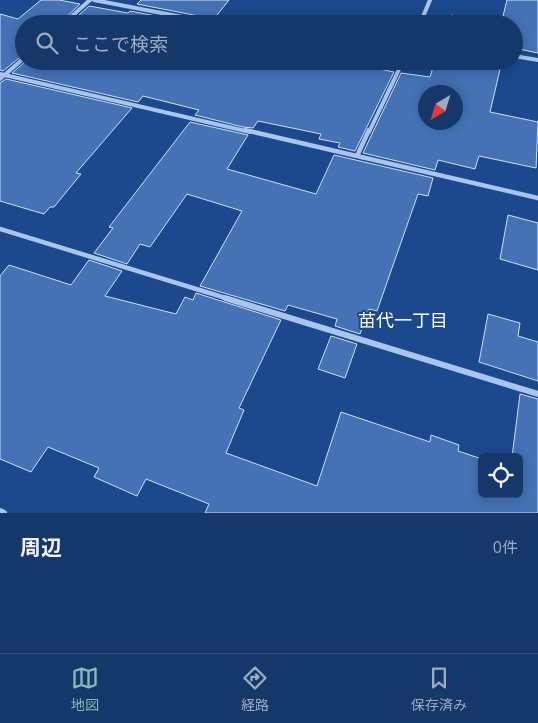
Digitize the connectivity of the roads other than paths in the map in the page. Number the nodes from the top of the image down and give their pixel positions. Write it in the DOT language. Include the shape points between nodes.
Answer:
graph roads {
  1 [pos="90,0"];
  2 [pos="94,0"];
  3 [pos="430,0"];
  4 [pos="72,15"];
  5 [pos="172,15"];
  6 [pos="424,15"];
  7 [pos="523,58"];
  8 [pos="538,60"];
  9 [pos="15,65"];
  10 [pos="399,70"];
  11 [pos="1,76"];
  12 [pos="356,156"];
  13 [pos="538,198"];
  14 [pos="0,229"];
  15 [pos="538,394"];
  16 [pos="0,511"];
  17 [pos="4,513"];
  1 -- 4 [label="street"];
  2 -- 5 [label="street"];
  3 -- 6 [label="street"];
  7 -- 8 [label="street"];
  9 -- 11 [label="street"];
  10 -- 12 [label="street"];
  11 -- 12 [label="street"];
  12 -- 13 [label="street"];
  14 -- 15 [label="street"];
  16 -- 17 [label="street"];
}
